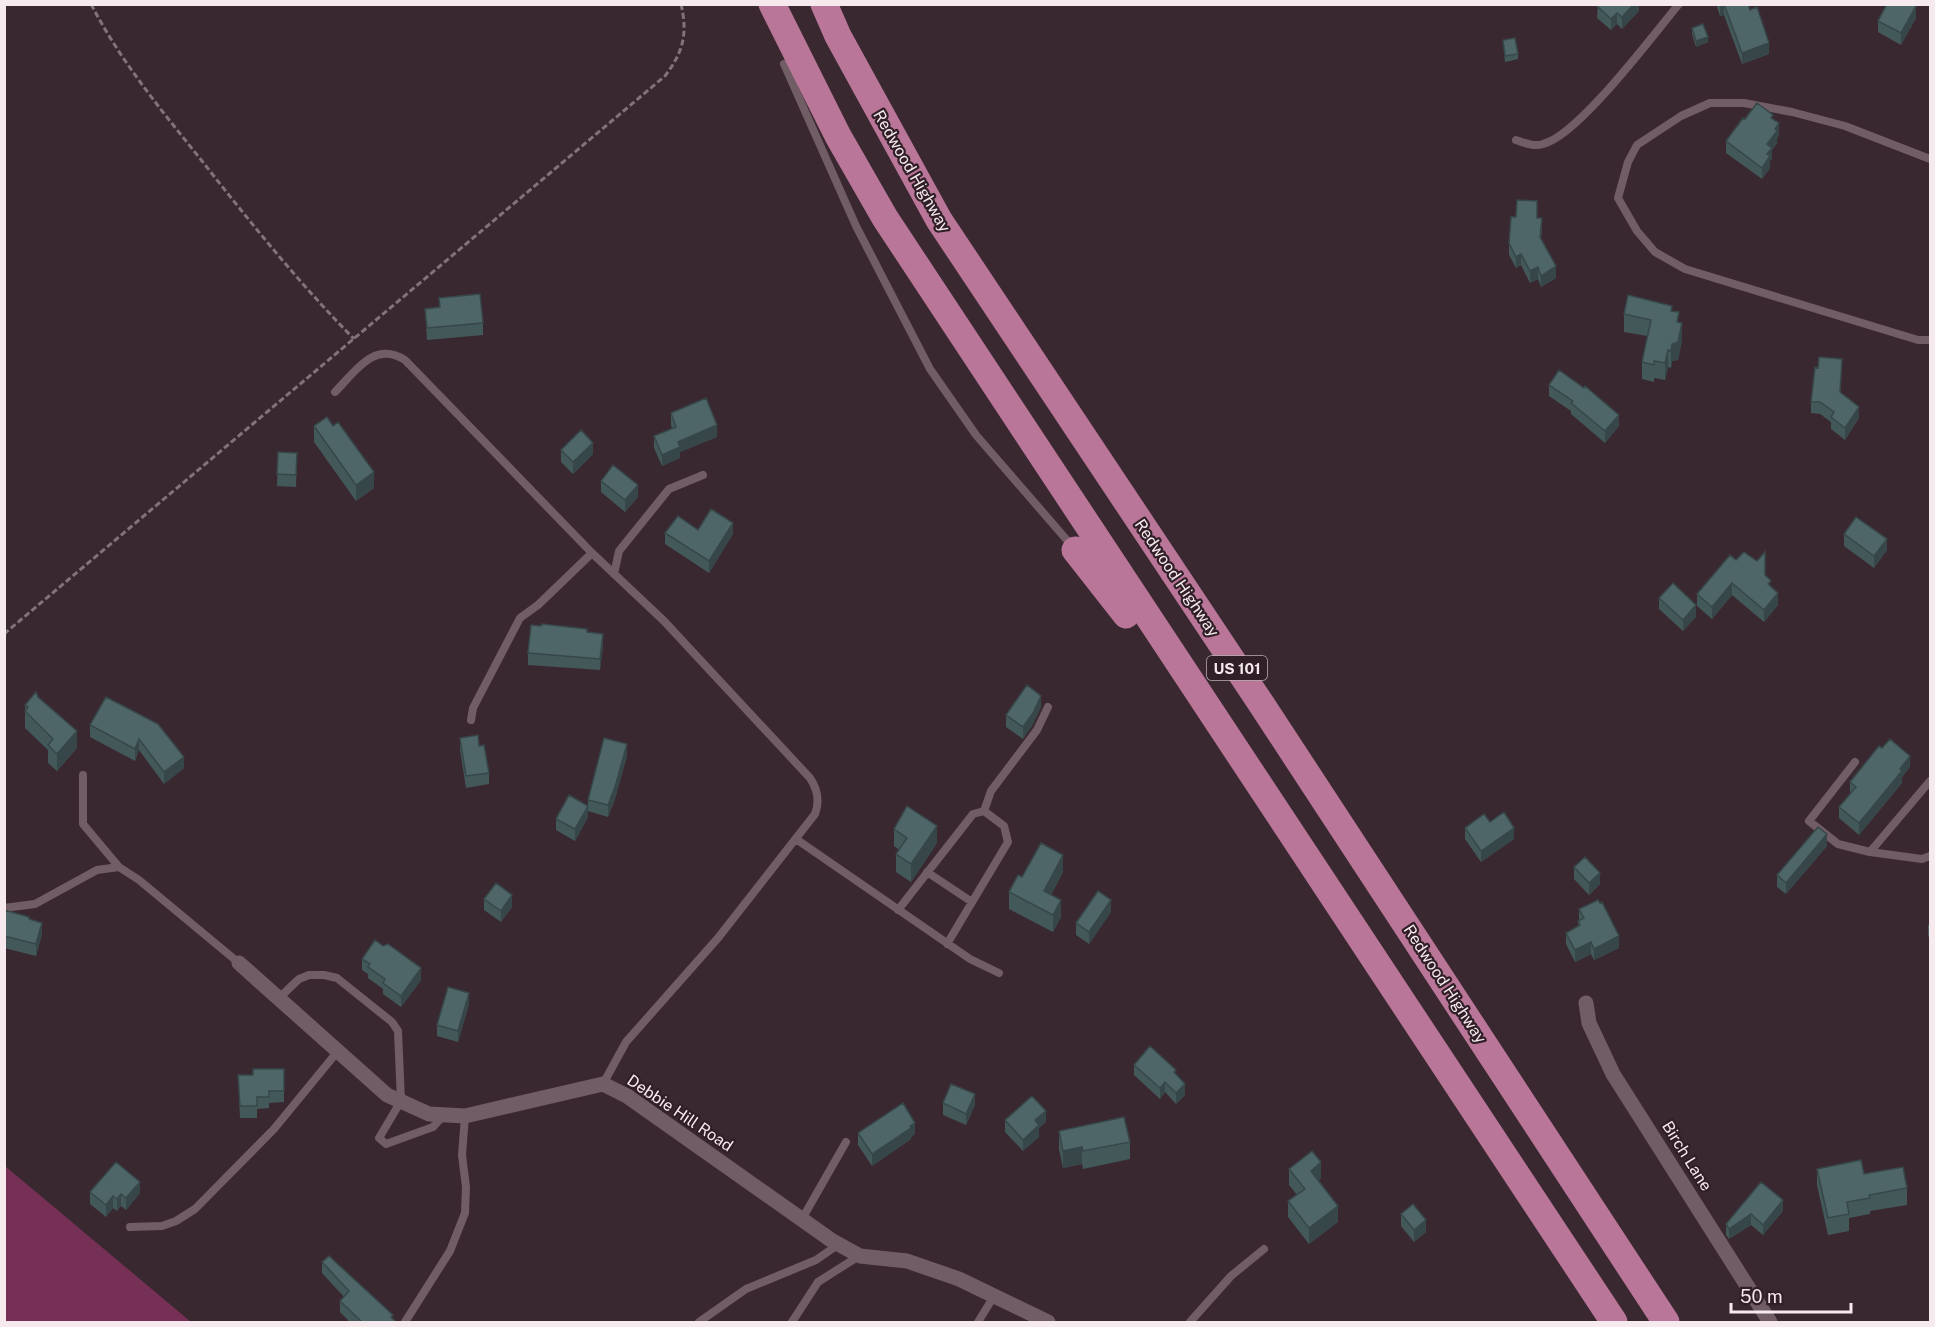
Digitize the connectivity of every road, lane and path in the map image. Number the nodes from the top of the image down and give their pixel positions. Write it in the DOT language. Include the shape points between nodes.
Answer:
graph roads {
  1 [pos="91,4"];
  2 [pos="681,4"];
  3 [pos="766,4"];
  4 [pos="772,4"];
  5 [pos="824,4"];
  6 [pos="1678,4"];
  7 [pos="784,64"];
  8 [pos="1516,140"];
  9 [pos="1930,159"];
  10 [pos="354,339"];
  11 [pos="1930,340"];
  12 [pos="335,392"];
  13 [pos="703,475"];
  14 [pos="1075,549"];
  15 [pos="592,553"];
  16 [pos="614,574"];
  17 [pos="4,634"];
  18 [pos="1048,707"];
  19 [pos="471,720"];
  20 [pos="1855,762"];
  21 [pos="83,775"];
  22 [pos="1930,782"];
  23 [pos="984,811"];
  24 [pos="1286,826"];
  25 [pos="796,839"];
  26 [pos="1870,852"];
  27 [pos="1930,856"];
  28 [pos="119,867"];
  29 [pos="927,872"];
  30 [pos="972,902"];
  31 [pos="4,908"];
  32 [pos="898,910"];
  33 [pos="947,944"];
  34 [pos="239,963"];
  35 [pos="999,973"];
  36 [pos="279,998"];
  37 [pos="1586,1003"];
  38 [pos="338,1051"];
  39 [pos="603,1084"];
  40 [pos="401,1101"];
  41 [pos="444,1115"];
  42 [pos="465,1116"];
  43 [pos="846,1142"];
  44 [pos="802,1219"];
  45 [pos="130,1227"];
  46 [pos="839,1244"];
  47 [pos="1264,1249"];
  48 [pos="860,1256"];
  49 [pos="994,1296"];
  50 [pos="405,1323"];
  51 [pos="699,1323"];
  52 [pos="792,1323"];
  53 [pos="978,1323"];
  54 [pos="1048,1323"];
  55 [pos="1191,1323"];
  56 [pos="1614,1323"];
  57 [pos="1666,1323"];
  58 [pos="1770,1323"];
  1 -- 10 [label="path" via="107,36 142,87 287,266"];
  2 -- 10 [label="path" via="684,38 676,60 664,76"];
  3 -- 7 [label="highway"];
  4 -- 24 [label="highway, US 101" via="838,136 885,218"];
  5 -- 57 [label="highway, Redwood Highway / US 101" via="939,220 1269,715"];
  6 -- 8 [label="lane" via="1575,124 1543,144 1529,145"];
  7 -- 14 [label="lane" via="856,226 930,369 976,435"];
  9 -- 11 [label="lane" via="1845,126 1792,112 1744,103 1710,103 1681,116 1637,145 1618,198 1655,252 1684,269 1918,340"];
  10 -- 17 [label="path"];
  12 -- 15 [label="lane" via="372,356 396,354 419,373"];
  13 -- 16 [label="lane" via="669,489 619,551"];
  14 -- 24 [label="highway"];
  15 -- 16 [label="lane"];
  15 -- 19 [label="lane" via="520,618 472,708"];
  16 -- 25 [label="lane" via="664,621 810,778 816,787 818,806"];
  18 -- 23 [label="lane" via="1037,730 991,791"];
  20 -- 26 [label="lane" via="1809,821 1838,844"];
  21 -- 28 [label="lane" via="83,824"];
  22 -- 26 [label="lane"];
  23 -- 29 [label="lane" via="973,814"];
  23 -- 30 [label="lane" via="1004,826 1008,842"];
  24 -- 56 [label="highway, US 101"];
  25 -- 32 [label="lane"];
  25 -- 39 [label="lane" via="626,1042"];
  26 -- 27 [label="lane" via="1922,859"];
  28 -- 31 [label="lane" via="97,870 35,904"];
  28 -- 34 [label="lane"];
  29 -- 30 [label="lane"];
  29 -- 32 [label="lane"];
  30 -- 33 [label="lane"];
  32 -- 33 [label="lane"];
  33 -- 35 [label="lane"];
  34 -- 36 [label="street, Debbie Hill Road"];
  36 -- 38 [label="street, Debbie Hill Road"];
  36 -- 40 [label="lane" via="299,979 324,975 337,978 392,1022 398,1031"];
  37 -- 58 [label="street, Birch Lane" via="1589,1023 1613,1074"];
  38 -- 40 [label="street, Debbie Hill Road" via="387,1095"];
  38 -- 45 [label="lane" via="274,1129 195,1209 162,1226"];
  39 -- 42 [label="street, Debbie Hill Road"];
  39 -- 44 [label="street, Debbie Hill Road" via="627,1096"];
  40 -- 41 [label="street, Debbie Hill Road" via="429,1114"];
  40 -- 41 [label="lane" via="379,1138 386,1144 433,1127"];
  41 -- 42 [label="street, Debbie Hill Road"];
  42 -- 50 [label="lane" via="465,1213 450,1251"];
  43 -- 44 [label="lane"];
  44 -- 46 [label="street, Debbie Hill Road"];
  46 -- 48 [label="street, Debbie Hill Road"];
  46 -- 51 [label="lane" via="816,1260 746,1289"];
  47 -- 55 [label="lane" via="1231,1276"];
  48 -- 49 [label="street, Debbie Hill Road" via="907,1261"];
  48 -- 52 [label="lane" via="818,1282"];
  49 -- 53 [label="lane"];
  49 -- 54 [label="street, Debbie Hill Road"];
}
